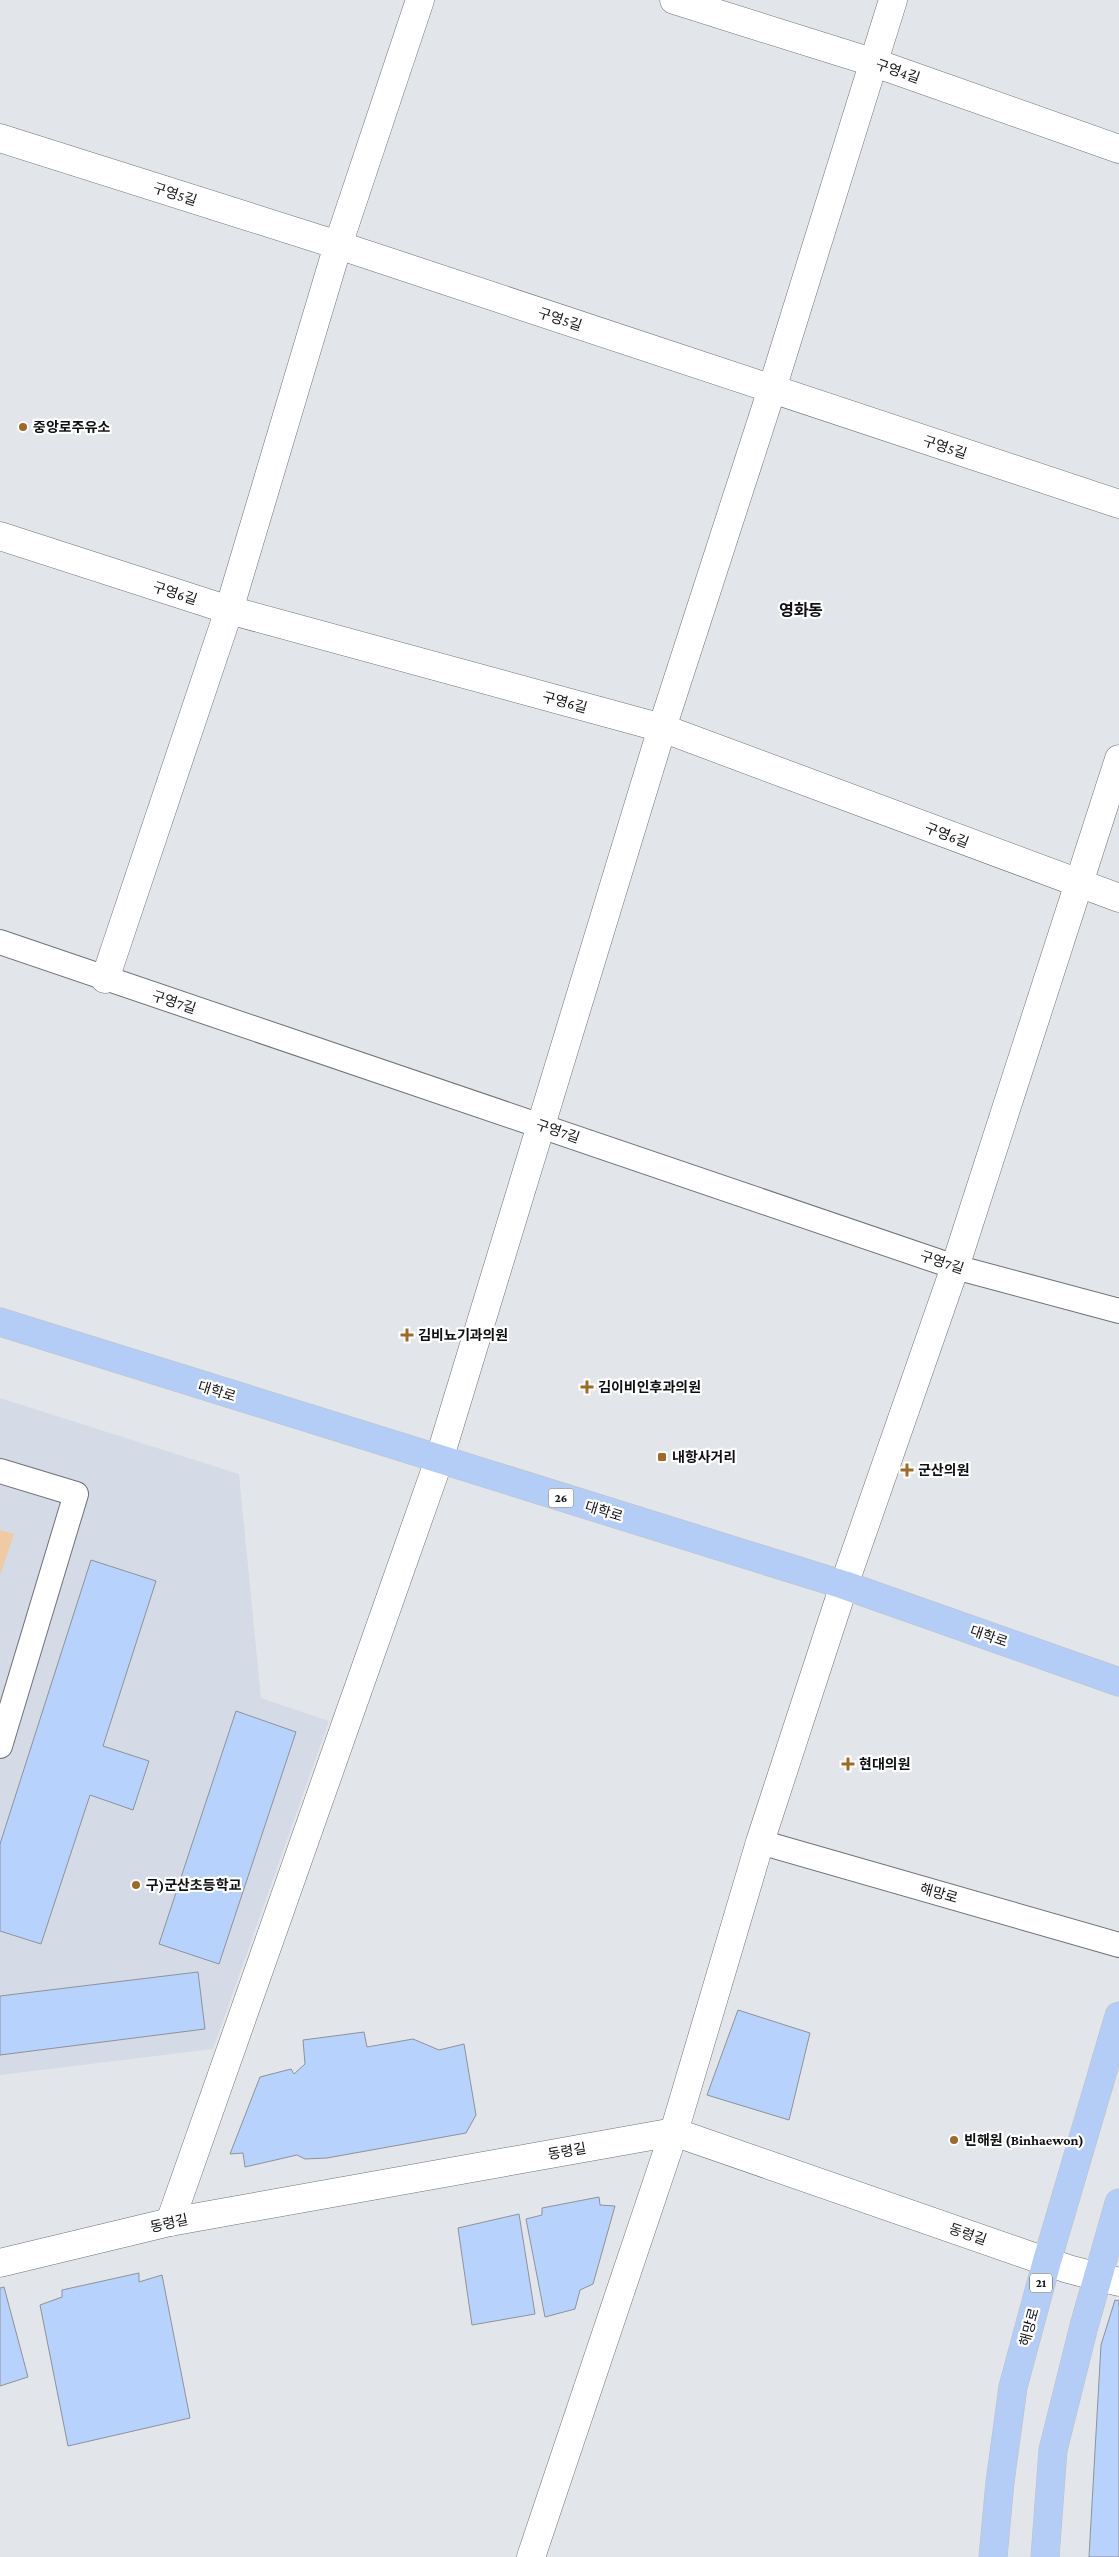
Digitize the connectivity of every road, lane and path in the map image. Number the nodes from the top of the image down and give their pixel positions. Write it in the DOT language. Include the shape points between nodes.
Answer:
graph roads {
  1 [pos="420,0"];
  2 [pos="674,0"];
  3 [pos="893,0"];
  4 [pos="875,63"];
  5 [pos="0,138"];
  6 [pos="1119,148"];
  7 [pos="338,245"];
  8 [pos="772,390"];
  9 [pos="1119,504"];
  10 [pos="0,536"];
  11 [pos="229,610"];
  12 [pos="662,728"];
  13 [pos="1119,759"];
  14 [pos="1079,884"];
  15 [pos="1119,898"];
  16 [pos="0,942"];
  17 [pos="105,979"];
  18 [pos="540,1125"];
  19 [pos="955,1267"];
  20 [pos="1119,1312"];
  21 [pos="0,1322"];
  22 [pos="439,1460"];
  23 [pos="0,1471"];
  24 [pos="844,1585"];
  25 [pos="1119,1682"];
  26 [pos="0,1746"];
  27 [pos="760,1842"];
  28 [pos="1119,1944"];
  29 [pos="1119,2016"];
  30 [pos="674,2132"];
  31 [pos="1119,2203"];
  32 [pos="170,2222"];
  33 [pos="1047,2261"];
  34 [pos="0,2263"];
  35 [pos="1108,2279"];
  36 [pos="531,2557"];
  37 [pos="993,2557"];
  38 [pos="1045,2557"];
  1 -- 7 [label="street"];
  2 -- 4 [label="street, 구영4길"];
  3 -- 4 [label="street"];
  4 -- 6 [label="street, 구영4길"];
  4 -- 8 [label="street"];
  5 -- 7 [label="street, 구영5길"];
  7 -- 8 [label="street, 구영5길"];
  7 -- 11 [label="street"];
  8 -- 9 [label="street, 구영5길"];
  8 -- 12 [label="street"];
  10 -- 11 [label="street, 구영6길"];
  11 -- 12 [label="street, 구영6길"];
  11 -- 17 [label="street"];
  12 -- 14 [label="street, 구영6길"];
  12 -- 18 [label="street"];
  13 -- 14 [label="street"];
  14 -- 15 [label="street, 구영6길"];
  14 -- 19 [label="street"];
  16 -- 17 [label="lane, 구영7길"];
  17 -- 18 [label="lane, 구영7길"];
  18 -- 19 [label="lane, 구영7길"];
  18 -- 22 [label="street"];
  19 -- 20 [label="lane, 구영7길"];
  19 -- 24 [label="street"];
  21 -- 22 [label="main road, 대학로 / 26"];
  22 -- 24 [label="main road, 대학로 / 26"];
  22 -- 32 [label="street"];
  23 -- 26 [label="lane" via="76,1494"];
  24 -- 25 [label="main road, 대학로 / 26"];
  24 -- 27 [label="street"];
  27 -- 28 [label="lane, 해망로"];
  27 -- 30 [label="street"];
  29 -- 33 [label="main road, 해망로 / 21"];
  30 -- 32 [label="street, 동령길"];
  30 -- 33 [label="street, 동령길"];
  30 -- 36 [label="street"];
  31 -- 35 [label="main road"];
  32 -- 34 [label="street, 동령길"];
  33 -- 35 [label="street, 동령길"];
  33 -- 37 [label="main road, 해망로 / 21" via="1013,2387"];
  35 -- 38 [label="main road" via="1053,2450"];
}
